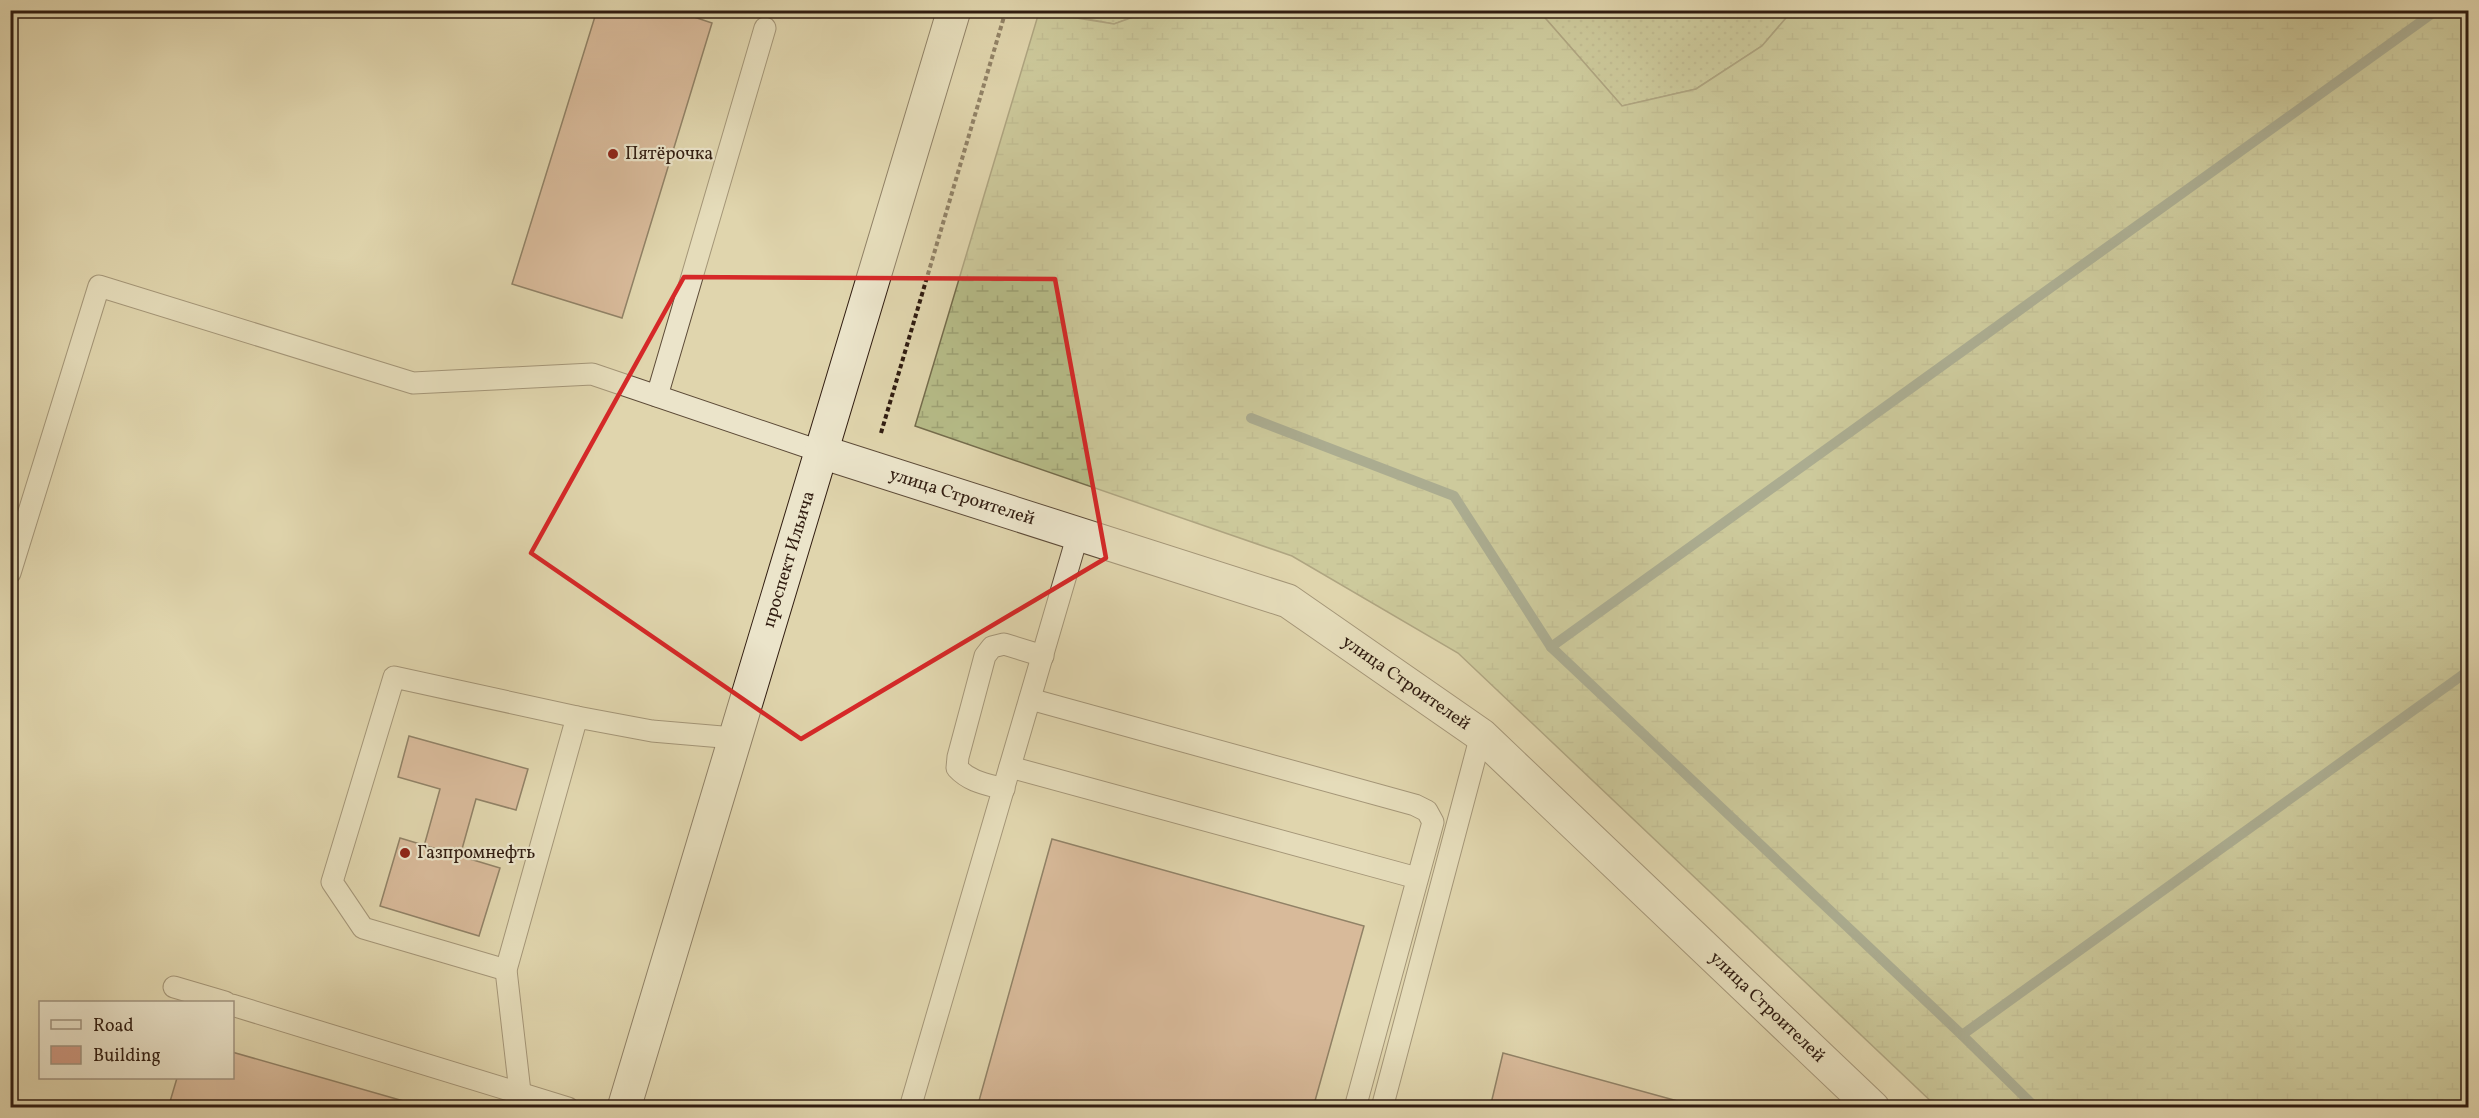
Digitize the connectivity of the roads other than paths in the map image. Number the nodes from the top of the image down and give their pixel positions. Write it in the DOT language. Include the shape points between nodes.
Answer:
graph roads {
  1 [pos="954,10"];
  2 [pos="765,28"];
  3 [pos="657,396"];
  4 [pos="822,452"];
  5 [pos="1078,534"];
  6 [pos="10,573"];
  7 [pos="1043,656"];
  8 [pos="1030,699"];
  9 [pos="577,717"];
  10 [pos="1481,735"];
  11 [pos="734,738"];
  12 [pos="1010,767"];
  13 [pos="1004,789"];
  14 [pos="1417,878"];
  15 [pos="506,970"];
  16 [pos="174,987"];
  17 [pos="222,1001"];
  18 [pos="234,1006"];
  19 [pos="520,1092"];
  20 [pos="568,1107"];
  21 [pos="624,1107"];
  22 [pos="910,1107"];
  23 [pos="1354,1107"];
  24 [pos="1382,1107"];
  25 [pos="1873,1107"];
  1 -- 4 [label="street, проспект Ильича"];
  2 -- 3 [label="lane"];
  3 -- 4 [label="lane"];
  3 -- 6 [label="lane" via="592,374 412,383 99,286"];
  4 -- 5 [label="street, улица Строителей"];
  4 -- 11 [label="street, проспект Ильича"];
  5 -- 7 [label="lane"];
  5 -- 10 [label="street, улица Строителей" via="1288,601"];
  7 -- 8 [label="lane"];
  7 -- 13 [label="lane" via="1004,644 992,647 985,656 957,768 978,783"];
  8 -- 12 [label="lane"];
  8 -- 14 [label="lane" via="1415,805 1427,812 1433,822"];
  9 -- 11 [label="lane" via="652,731"];
  9 -- 15 [label="lane"];
  9 -- 15 [label="lane" via="394,677 333,882 363,928"];
  10 -- 24 [label="lane"];
  10 -- 25 [label="street, улица Строителей"];
  11 -- 21 [label="street, проспект Ильича"];
  12 -- 13 [label="lane"];
  12 -- 14 [label="lane"];
  13 -- 22 [label="lane"];
  14 -- 23 [label="lane"];
  15 -- 19 [label="lane"];
  16 -- 17 [label="lane"];
  18 -- 19 [label="lane"];
  19 -- 20 [label="lane"];
}
